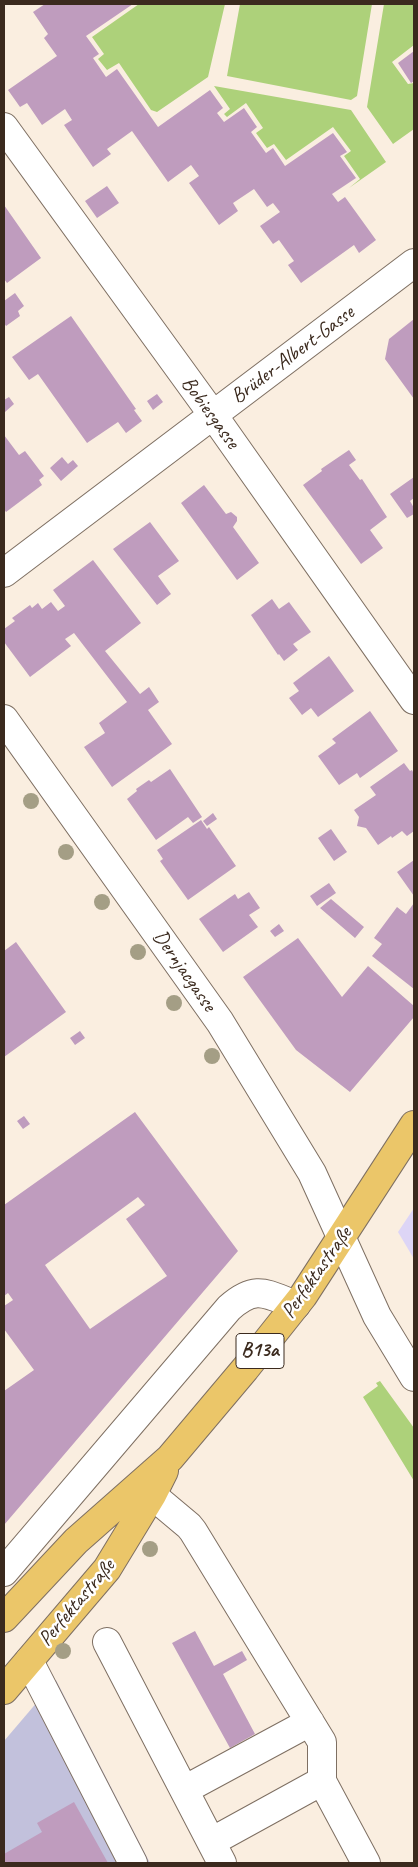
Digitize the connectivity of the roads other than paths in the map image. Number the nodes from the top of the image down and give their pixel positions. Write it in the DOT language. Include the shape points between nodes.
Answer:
graph roads {
  1 [pos="4,127"];
  2 [pos="414,263"];
  3 [pos="213,415"];
  4 [pos="4,573"];
  5 [pos="414,700"];
  6 [pos="4,718"];
  7 [pos="414,1125"];
  8 [pos="342,1237"];
  9 [pos="296,1305"];
  10 [pos="414,1377"];
  11 [pos="170,1458"];
  12 [pos="152,1495"];
  13 [pos="4,1572"];
  14 [pos="4,1618"];
  15 [pos="107,1642"];
  16 [pos="29,1661"];
  17 [pos="4,1690"];
  18 [pos="310,1722"];
  19 [pos="322,1782"];
  20 [pos="184,1790"];
  21 [pos="217,1853"];
  22 [pos="133,1863"];
  23 [pos="366,1863"];
  1 -- 3 [label="street, Bobiesgasse"];
  2 -- 3 [label="street, Brüder-Albert-Gasse"];
  3 -- 4 [label="street, Brüder-Albert-Gasse"];
  3 -- 5 [label="street, Bobiesgasse"];
  6 -- 8 [label="street, Dernjacgasse" via="220,1022 312,1173"];
  7 -- 8 [label="main road, Perfektastraße / B13a"];
  8 -- 9 [label="main road, Perfektastraße / B13a"];
  8 -- 10 [label="street, Dernjacgasse" via="377,1316"];
  9 -- 11 [label="main road, Perfektastraße / B13a"];
  9 -- 13 [label="street" via="260,1292 234,1304"];
  11 -- 12 [label="main road, Perfektastraße / B13a"];
  11 -- 14 [label="main road, Perfektastraße / B13a" via="76,1541"];
  12 -- 16 [label="main road, Perfektastraße / B13a" via="108,1568"];
  12 -- 18 [label="street" via="193,1531"];
  15 -- 20 [label="street"];
  16 -- 17 [label="main road, Perfektastraße / B13a"];
  16 -- 22 [label="street"];
  18 -- 19 [label="street" via="322,1742"];
  18 -- 20 [label="street"];
  19 -- 21 [label="street"];
  19 -- 23 [label="street"];
  20 -- 21 [label="street"];
}
